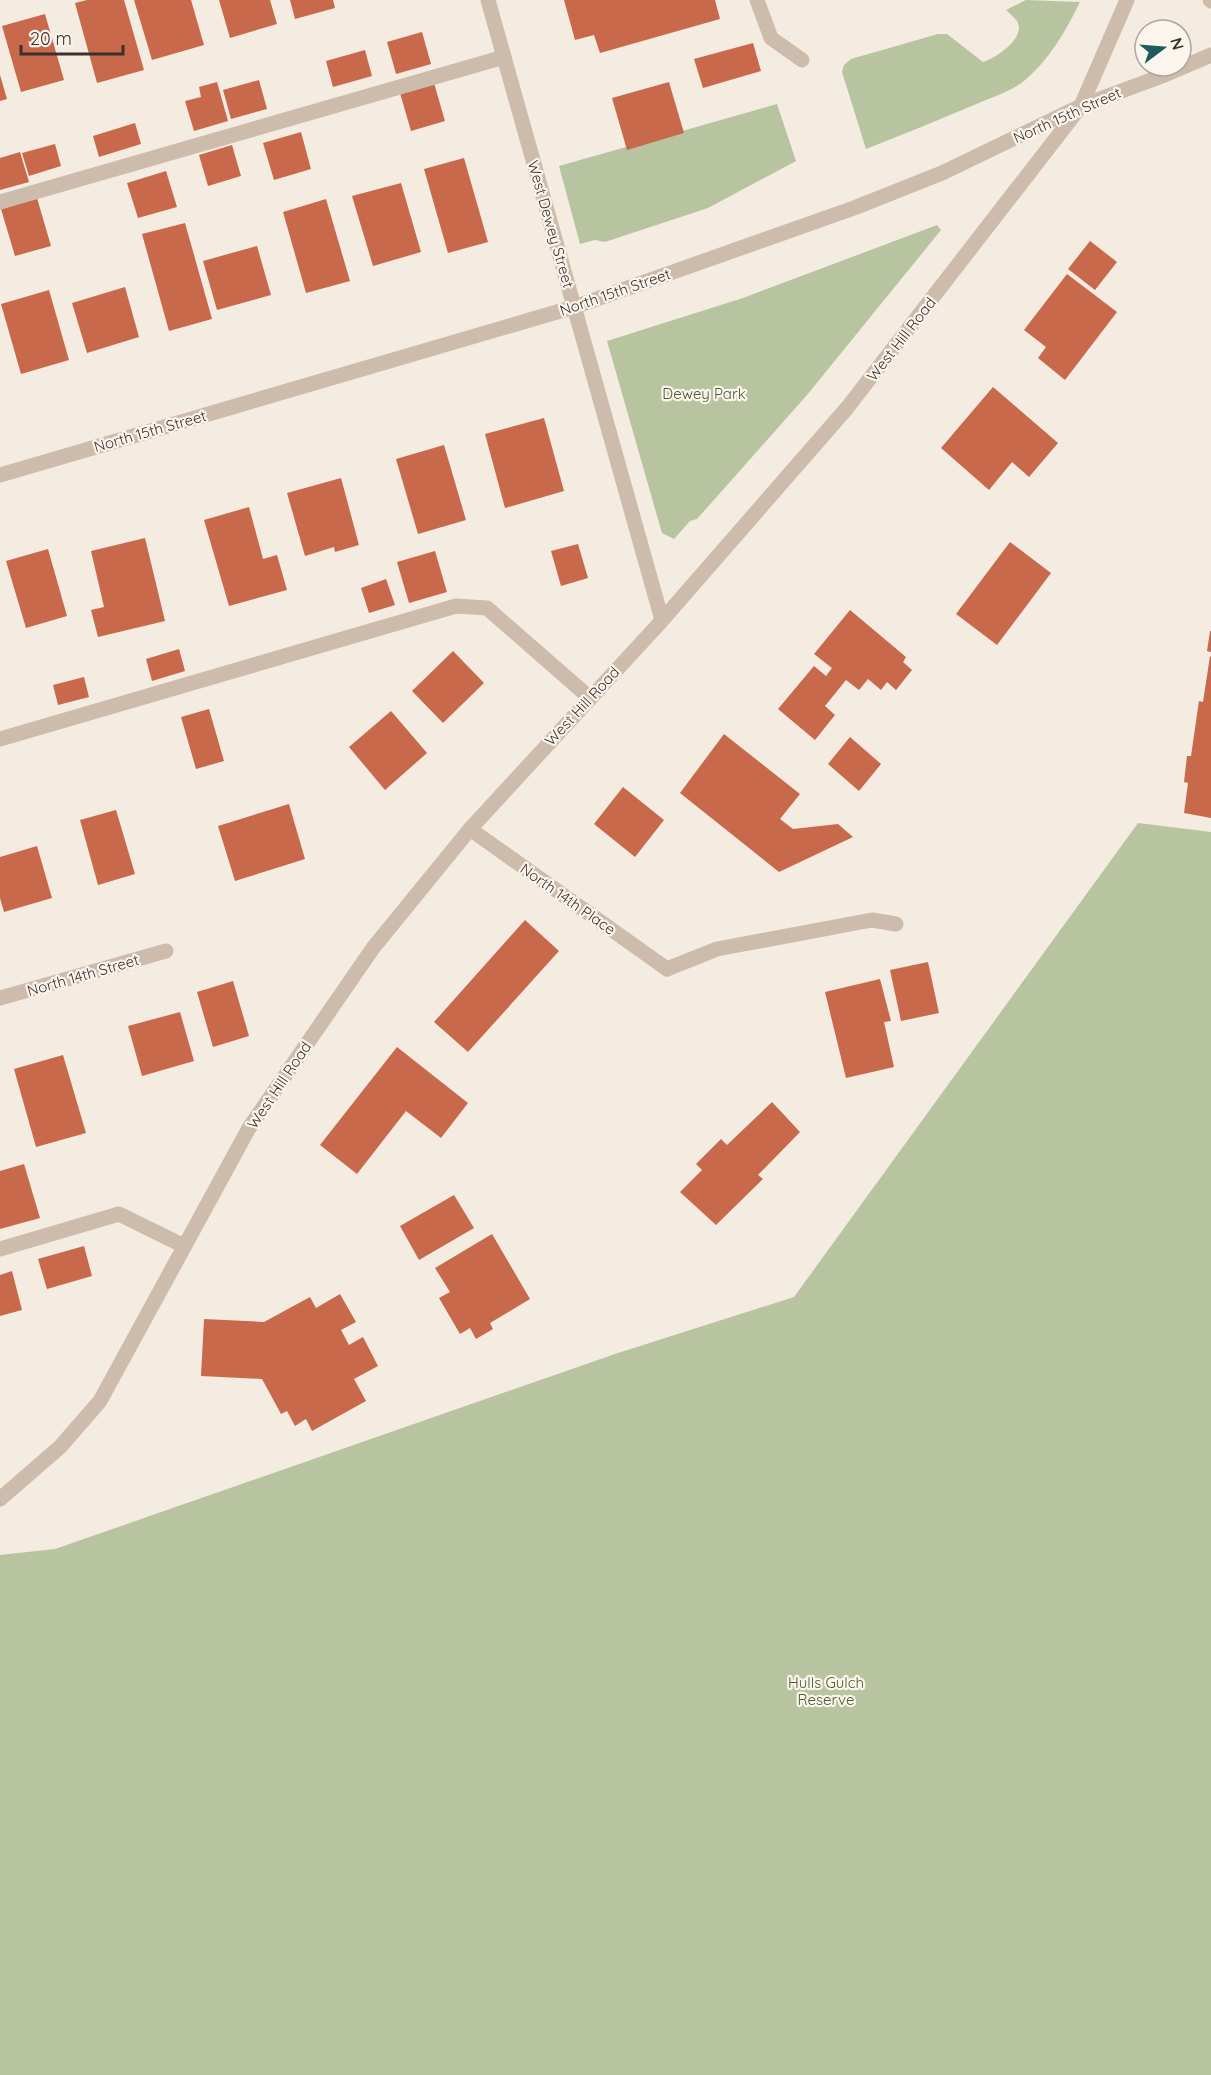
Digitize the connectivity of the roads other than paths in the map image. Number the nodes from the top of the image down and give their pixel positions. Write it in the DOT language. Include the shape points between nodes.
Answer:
graph roads {
  1 [pos="488,0"];
  2 [pos="757,0"];
  3 [pos="1127,0"];
  4 [pos="1211,55"];
  5 [pos="504,57"];
  6 [pos="802,60"];
  7 [pos="1081,106"];
  8 [pos="0,202"];
  9 [pos="574,307"];
  10 [pos="0,475"];
  11 [pos="662,620"];
  12 [pos="590,698"];
  13 [pos="0,739"];
  14 [pos="470,829"];
  15 [pos="897,924"];
  16 [pos="166,951"];
  17 [pos="0,998"];
  18 [pos="184,1246"];
  19 [pos="0,1249"];
  20 [pos="0,1499"];
  1 -- 5 [label="street, West Dewey Street"];
  2 -- 6 [label="street" via="771,38"];
  3 -- 7 [label="street, West Hill Road"];
  4 -- 7 [label="street, North 15th Street"];
  5 -- 8 [label="street"];
  5 -- 9 [label="street, West Dewey Street"];
  7 -- 9 [label="street, North 15th Street" via="942,173 865,204"];
  7 -- 11 [label="street, West Hill Road" via="848,408"];
  9 -- 10 [label="street, North 15th Street"];
  9 -- 11 [label="street, West Dewey Street"];
  11 -- 12 [label="street, West Hill Road"];
  12 -- 13 [label="street" via="487,608 456,606"];
  12 -- 14 [label="street, West Hill Road"];
  14 -- 15 [label="street, North 14th Place" via="667,969 717,949 872,920"];
  14 -- 18 [label="street, West Hill Road" via="373,948 255,1119"];
  16 -- 17 [label="street, North 14th Street"];
  18 -- 19 [label="street" via="119,1214"];
  18 -- 20 [label="street, West Hill Road" via="100,1401 60,1447"];
}
